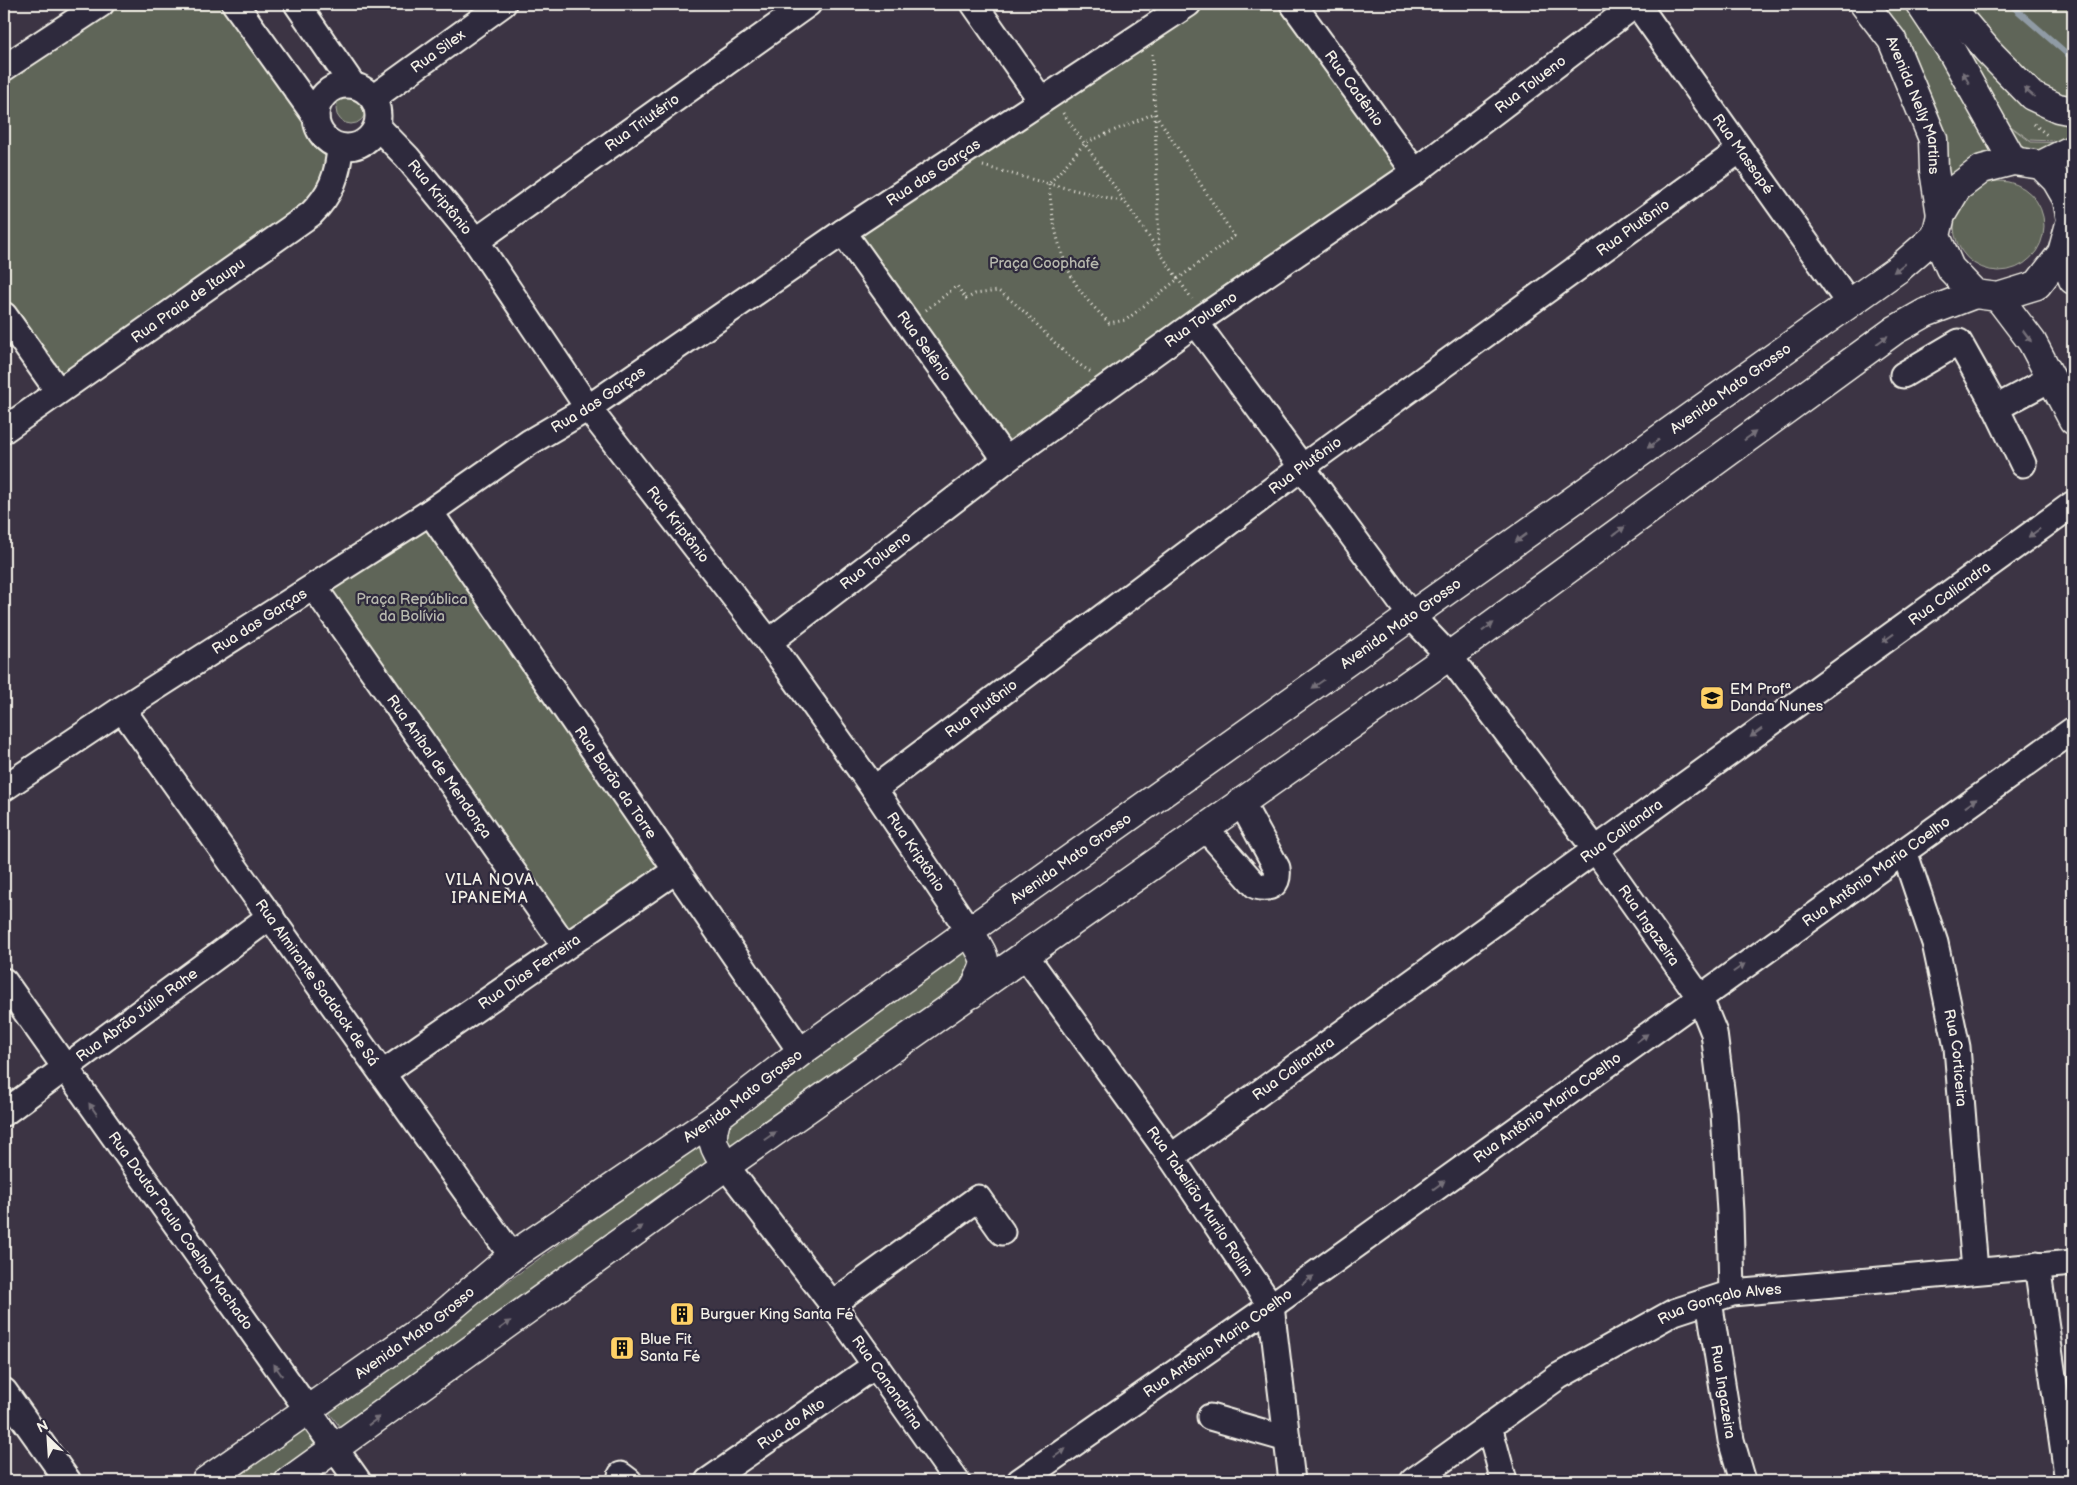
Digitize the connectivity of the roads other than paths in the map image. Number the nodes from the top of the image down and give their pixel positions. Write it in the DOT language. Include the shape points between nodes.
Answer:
graph roads {
  1 [pos="101,4"];
  2 [pos="235,4"];
  3 [pos="297,4"];
  4 [pos="503,4"];
  5 [pos="808,4"];
  6 [pos="974,4"];
  7 [pos="1188,4"];
  8 [pos="1293,4"];
  9 [pos="1636,4"];
  10 [pos="1864,4"];
  11 [pos="1920,4"];
  12 [pos="1948,4"];
  13 [pos="4,68"];
  14 [pos="352,84"];
  15 [pos="373,98"];
  16 [pos="1045,98"];
  17 [pos="2073,111"];
  18 [pos="316,117"];
  19 [pos="377,126"];
  20 [pos="340,147"];
  21 [pos="2073,149"];
  22 [pos="1740,150"];
  23 [pos="2013,161"];
  24 [pos="2041,165"];
  25 [pos="1415,172"];
  26 [pos="2072,219"];
  27 [pos="1939,226"];
  28 [pos="843,232"];
  29 [pos="476,241"];
  30 [pos="2062,253"];
  31 [pos="2073,280"];
  32 [pos="1986,295"];
  33 [pos="1849,303"];
  34 [pos="4,315"];
  35 [pos="1200,320"];
  36 [pos="1903,375"];
  37 [pos="2052,378"];
  38 [pos="58,391"];
  39 [pos="588,408"];
  40 [pos="1996,408"];
  41 [pos="2073,420"];
  42 [pos="4,430"];
  43 [pos="1006,460"];
  44 [pos="2023,464"];
  45 [pos="1301,468"];
  46 [pos="2073,504"];
  47 [pos="430,512"];
  48 [pos="314,587"];
  49 [pos="1412,617"];
  50 [pos="769,642"];
  51 [pos="1448,656"];
  52 [pos="122,709"];
  53 [pos="2073,730"];
  54 [pos="4,788"];
  55 [pos="874,789"];
  56 [pos="1242,802"];
  57 [pos="1205,828"];
  58 [pos="1595,849"];
  59 [pos="1904,851"];
  60 [pos="675,871"];
  61 [pos="271,916"];
  62 [pos="969,931"];
  63 [pos="565,946"];
  64 [pos="1025,955"];
  65 [pos="4,981"];
  66 [pos="971,994"];
  67 [pos="1700,996"];
  68 [pos="801,1052"];
  69 [pos="65,1070"];
  70 [pos="383,1073"];
  71 [pos="4,1113"];
  72 [pos="717,1117"];
  73 [pos="1171,1157"];
  74 [pos="726,1166"];
  75 [pos="1002,1232"];
  76 [pos="512,1256"];
  77 [pos="2073,1263"];
  78 [pos="2037,1265"];
  79 [pos="1975,1271"];
  80 [pos="1732,1293"];
  81 [pos="1709,1301"];
  82 [pos="832,1304"];
  83 [pos="1271,1306"];
  84 [pos="876,1365"];
  85 [pos="4,1390"];
  86 [pos="306,1410"];
  87 [pos="1210,1417"];
  88 [pos="1489,1426"];
  89 [pos="1287,1439"];
  90 [pos="335,1450"];
  91 [pos="68,1481"];
  92 [pos="206,1481"];
  93 [pos="289,1481"];
  94 [pos="358,1481"];
  95 [pos="708,1481"];
  96 [pos="957,1481"];
  97 [pos="1020,1481"];
  98 [pos="1292,1481"];
  99 [pos="1413,1481"];
  100 [pos="1504,1481"];
  101 [pos="1743,1481"];
  102 [pos="2068,1481"];
  1 -- 13 [label="street"];
  2 -- 18 [label="street"];
  3 -- 14 [label="street"];
  4 -- 15 [label="street, Rua Silex"];
  5 -- 29 [label="street, Rua Triutério"];
  6 -- 16 [label="street"];
  7 -- 16 [label="street, Rua das Garças"];
  8 -- 25 [label="street, Rua Cadênio"];
  9 -- 22 [label="street, Rua Massapé"];
  9 -- 25 [label="street, Rua Tolueno"];
  10 -- 27 [label="main road, Avenida Nelly Martins" via="1892,40 1933,139"];
  23 -- 11 [label="main road, one-way"];
  17 -- 12 [label="main road, one-way" via="2032,96"];
  14 -- 15 [label="street"];
  14 -- 18 [label="street" via="338,84 320,97"];
  15 -- 19 [label="street" via="378,114"];
  16 -- 28 [label="street, Rua das Garças"];
  18 -- 20 [label="street" via="318,131"];
  19 -- 20 [label="street" via="365,141 353,147"];
  19 -- 29 [label="street, Rua Kriptônio" via="407,157"];
  20 -- 38 [label="street, Rua Praia de Itaupu" via="338,170 325,200 311,214"];
  21 -- 24 [label="main road"];
  22 -- 33 [label="street, Rua Massapé"];
  22 -- 45 [label="street, Rua Plutônio"];
  23 -- 24 [label="main road"];
  23 -- 27 [label="main road" via="1982,170 1957,188"];
  24 -- 26 [label="main road" via="2056,180"];
  25 -- 35 [label="street, Rua Tolueno"];
  26 -- 30 [label="main road"];
  27 -- 32 [label="main road" via="1950,268"];
  27 -- 33 [label="main road, Avenida Mato Grosso, one-way" via="1898,269"];
  28 -- 39 [label="street, Rua das Garças"];
  28 -- 43 [label="street, Rua Selênio"];
  29 -- 39 [label="street, Rua Kriptônio"];
  30 -- 31 [label="main road"];
  30 -- 32 [label="main road" via="2037,285"];
  32 -- 37 [label="main road, one-way" via="2032,342"];
  51 -- 32 [label="main road, one-way" via="1895,330 1925,313"];
  33 -- 49 [label="main road, Avenida Mato Grosso, one-way"];
  34 -- 38 [label="street"];
  35 -- 43 [label="street, Rua Tolueno"];
  35 -- 45 [label="street, Rua Ingazeira"];
  36 -- 40 [label="street" via="1959,342"];
  37 -- 40 [label="street"];
  37 -- 41 [label="main road"];
  38 -- 42 [label="street, Rua Praia de Itaupu"];
  39 -- 47 [label="street, Rua das Garças" via="530,442"];
  39 -- 50 [label="street, Rua Kriptônio"];
  40 -- 44 [label="street"];
  43 -- 50 [label="street, Rua Tolueno"];
  45 -- 49 [label="street, Rua Ingazeira"];
  45 -- 55 [label="street, Rua Plutônio"];
  46 -- 58 [label="street, Rua Caliandra, one-way"];
  47 -- 48 [label="street, Rua das Garças"];
  47 -- 60 [label="street, Rua Barão da Torre"];
  48 -- 52 [label="street, Rua das Garças"];
  48 -- 63 [label="street, Rua Aníbal de Mendonça"];
  49 -- 51 [label="street, Rua Ingazeira"];
  49 -- 62 [label="main road, Avenida Mato Grosso, one-way"];
  50 -- 55 [label="street, Rua Kriptônio"];
  51 -- 56 [label="main road"];
  51 -- 58 [label="street, Rua Ingazeira"];
  52 -- 54 [label="street, Rua das Garças"];
  52 -- 61 [label="street, Rua Almirante Saddock de Sá"];
  59 -- 53 [label="street, Rua Antônio Maria Coelho, one-way"];
  55 -- 62 [label="street, Rua Kriptônio"];
  56 -- 57 [label="main road"];
  56 -- 57 [label="street" via="1277,868 1279,878 1274,886 1266,889 1256,886"];
  57 -- 64 [label="main road"];
  58 -- 67 [label="street, Rua Ingazeira"];
  58 -- 73 [label="street, Rua Caliandra"];
  67 -- 59 [label="street, Rua Antônio Maria Coelho, one-way"];
  59 -- 79 [label="street, Rua Corticeira" via="1935,943 1957,1047"];
  60 -- 63 [label="street, Rua Dias Ferreira"];
  60 -- 68 [label="street, Rua Barão da Torre"];
  61 -- 69 [label="street, Rua Abrão Júlio Rahe"];
  61 -- 70 [label="street, Rua Almirante Saddock de Sá"];
  62 -- 66 [label="main road" via="986,964"];
  62 -- 68 [label="main road, Avenida Mato Grosso"];
  63 -- 70 [label="street, Rua Dias Ferreira"];
  64 -- 66 [label="main road"];
  64 -- 73 [label="street, Rua Tabelião Murilo Rolim"];
  65 -- 69 [label="street, Rua Doutor Paulo Coelho Machado"];
  74 -- 66 [label="main road, one-way"];
  67 -- 80 [label="street, Rua Ingazeira" via="1714,1033 1724,1114"];
  83 -- 67 [label="street, Rua Antônio Maria Coelho, one-way"];
  68 -- 72 [label="main road, Avenida Mato Grosso"];
  69 -- 71 [label="street, Rua Abrão Júlio Rahe"];
  86 -- 69 [label="street, Rua Doutor Paulo Coelho Machado, one-way"];
  70 -- 76 [label="street, Rua Almirante Saddock de Sá"];
  72 -- 74 [label="main road" via="712,1138 714,1148"];
  72 -- 76 [label="main road, Avenida Mato Grosso"];
  73 -- 83 [label="street, Rua Tabelião Murilo Rolim"];
  74 -- 82 [label="street, Rua Canandrina"];
  90 -- 74 [label="main road, one-way"];
  75 -- 82 [label="street" via="978,1198"];
  76 -- 86 [label="main road, Avenida Mato Grosso" via="440,1317"];
  77 -- 78 [label="street, Rua Gonçalo Alves"];
  78 -- 79 [label="street, Rua Gonçalo Alves"];
  78 -- 102 [label="street"];
  79 -- 80 [label="street, Rua Gonçalo Alves"];
  80 -- 81 [label="street, Rua Gonçalo Alves"];
  81 -- 88 [label="street, Rua Gonçalo Alves" via="1674,1312 1559,1376"];
  81 -- 101 [label="street, Rua Ingazeira" via="1731,1440"];
  82 -- 84 [label="street, Rua Canandrina"];
  83 -- 89 [label="street, Rua Tabelião Murilo Rolim"];
  97 -- 83 [label="street, Rua Antônio Maria Coelho, one-way"];
  84 -- 95 [label="street, Rua do Alto"];
  84 -- 96 [label="street, Rua Canandrina"];
  85 -- 91 [label="street"];
  86 -- 90 [label="street, Rua Doutor Paulo Coelho Machado"];
  86 -- 92 [label="main road, Avenida Mato Grosso"];
  87 -- 89 [label="street"];
  88 -- 99 [label="street, Rua Gonçalo Alves"];
  88 -- 100 [label="street"];
  89 -- 98 [label="street, Rua Tabelião Murilo Rolim"];
  90 -- 93 [label="main road"];
  90 -- 94 [label="street, Rua Doutor Paulo Coelho Machado"];
}
